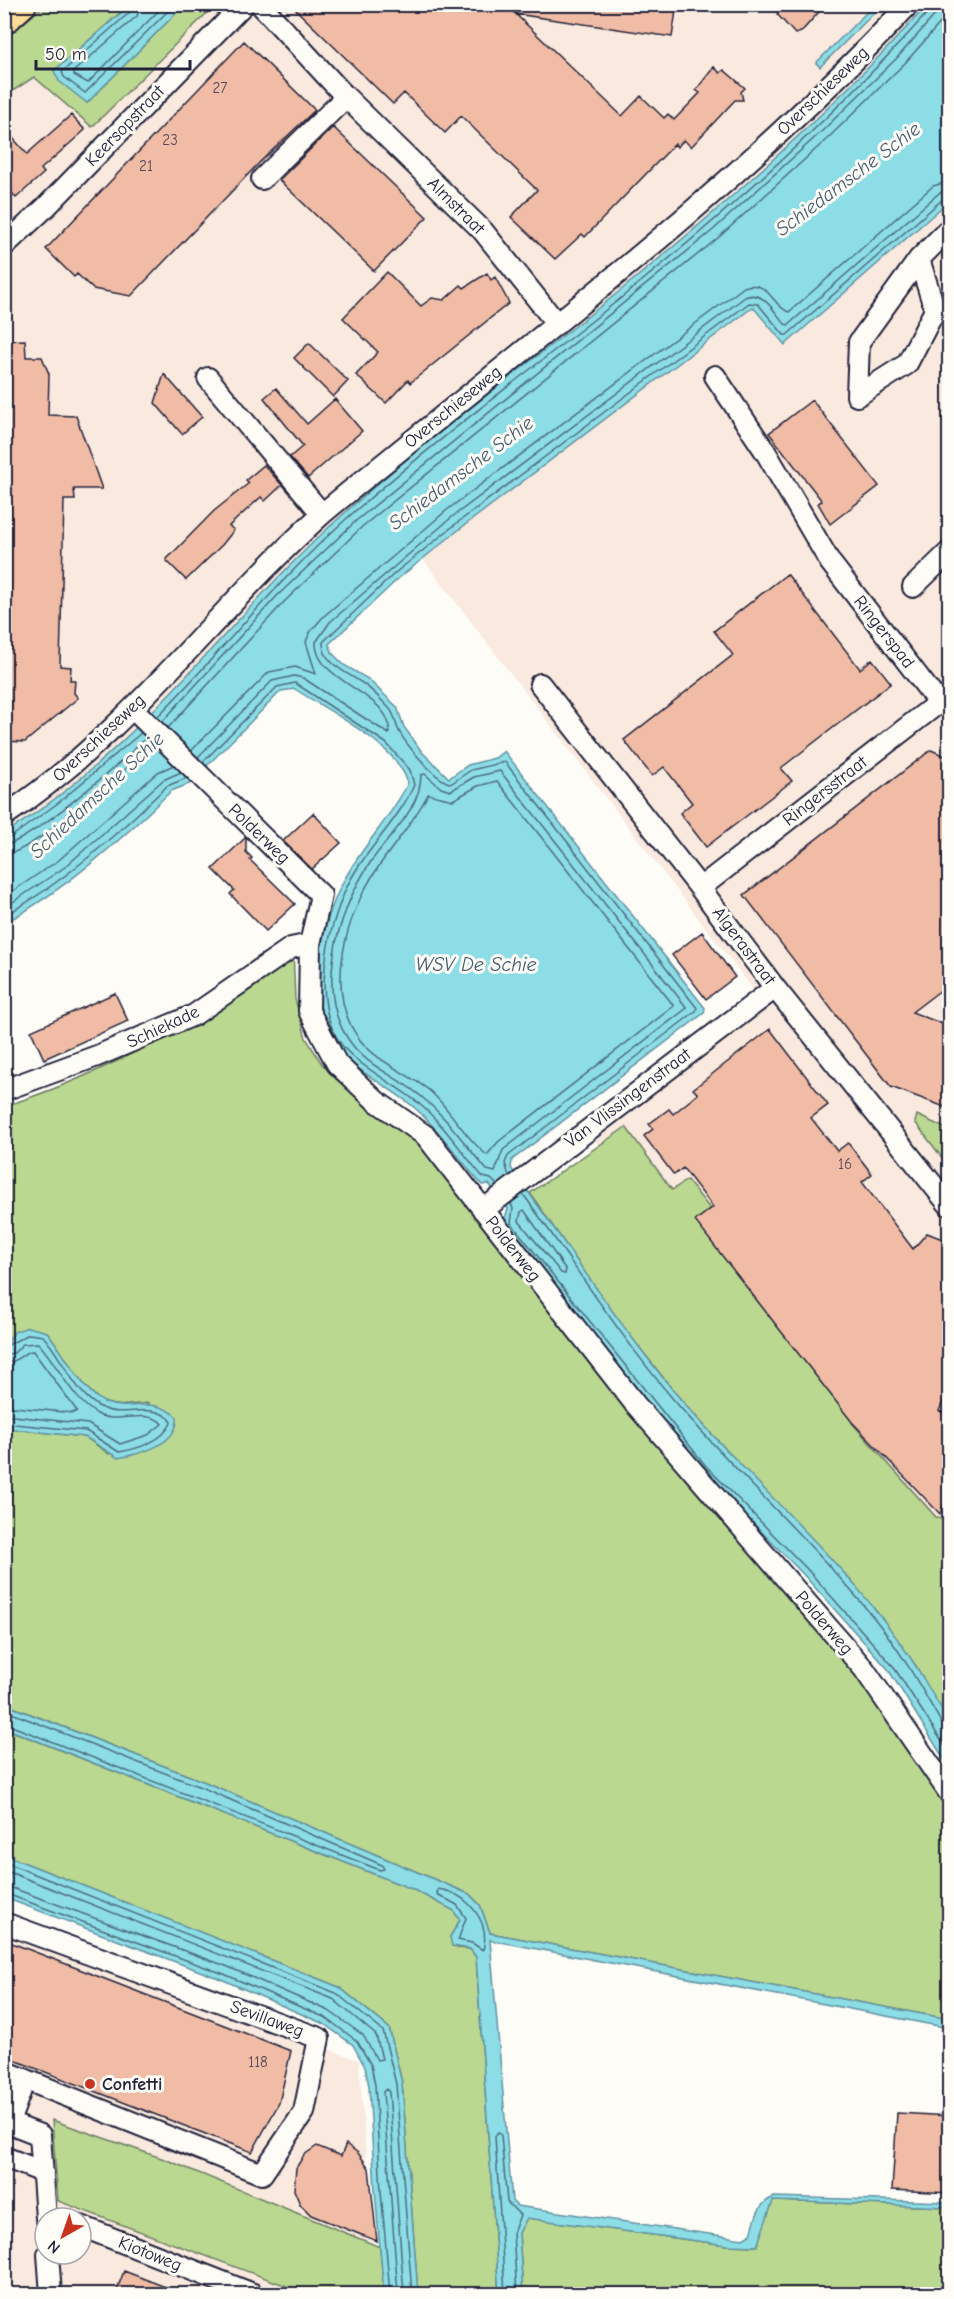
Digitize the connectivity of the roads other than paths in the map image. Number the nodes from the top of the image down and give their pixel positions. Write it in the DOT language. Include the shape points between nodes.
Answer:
graph roads {
  1 [pos="23,4"];
  2 [pos="243,4"];
  3 [pos="260,4"];
  4 [pos="909,4"];
  5 [pos="4,21"];
  6 [pos="346,97"];
  7 [pos="262,179"];
  8 [pos="949,229"];
  9 [pos="4,246"];
  10 [pos="919,259"];
  11 [pos="556,324"];
  12 [pos="715,376"];
  13 [pos="208,378"];
  14 [pos="322,514"];
  15 [pos="950,551"];
  16 [pos="913,587"];
  17 [pos="540,684"];
  18 [pos="944,698"];
  19 [pos="137,713"];
  20 [pos="4,816"];
  21 [pos="700,888"];
  22 [pos="310,944"];
  23 [pos="775,988"];
  24 [pos="4,1089"];
  25 [pos="488,1206"];
  26 [pos="950,1206"];
  27 [pos="950,1794"];
  28 [pos="4,1923"];
  29 [pos="4,2071"];
  30 [pos="25,2079"];
  31 [pos="7,2121"];
  32 [pos="4,2157"];
  33 [pos="43,2172"];
  34 [pos="49,2206"];
  35 [pos="93,2231"];
  36 [pos="49,2266"];
  37 [pos="51,2295"];
  38 [pos="253,2295"];
  1 -- 5 [label="main road"];
  2 -- 9 [label="street, Keersopstraat"];
  3 -- 6 [label="street, Almstraat"];
  4 -- 11 [label="street, Overschieseweg" via="773,139"];
  6 -- 7 [label="street"];
  6 -- 11 [label="street, Almstraat" via="483,231"];
  8 -- 10 [label="street"];
  10 -- 10 [label="street" via="859,342 857,396 907,364 935,310"];
  11 -- 14 [label="street, Overschieseweg"];
  12 -- 18 [label="street, Ringerspad" via="765,451 830,562"];
  13 -- 14 [label="street"];
  14 -- 19 [label="street, Overschieseweg" via="285,547"];
  15 -- 16 [label="street"];
  17 -- 21 [label="street, Algerastraat"];
  18 -- 21 [label="street, Ringersstraat"];
  19 -- 20 [label="street, Overschieseweg"];
  19 -- 22 [label="street, Polderweg" via="321,895"];
  21 -- 23 [label="street, Algerastraat"];
  22 -- 24 [label="street, Schiekade" via="291,948 194,1015 97,1056"];
  22 -- 25 [label="street, Polderweg" via="309,1011 337,1064 376,1101 426,1136"];
  23 -- 25 [label="street, Van Vlissingenstraat"];
  23 -- 26 [label="street, Algerastraat"];
  25 -- 27 [label="street, Polderweg" via="635,1404 864,1669"];
  28 -- 30 [label="street, Sevillaweg" via="319,2038 304,2112 262,2174"];
  29 -- 30 [label="street, Sevillaweg"];
  30 -- 31 [label="street"];
  31 -- 33 [label="street" via="40,2135"];
  32 -- 33 [label="street"];
  33 -- 34 [label="street"];
  35 -- 38 [label="street, Kiotoweg"];
  36 -- 37 [label="street"];
}
